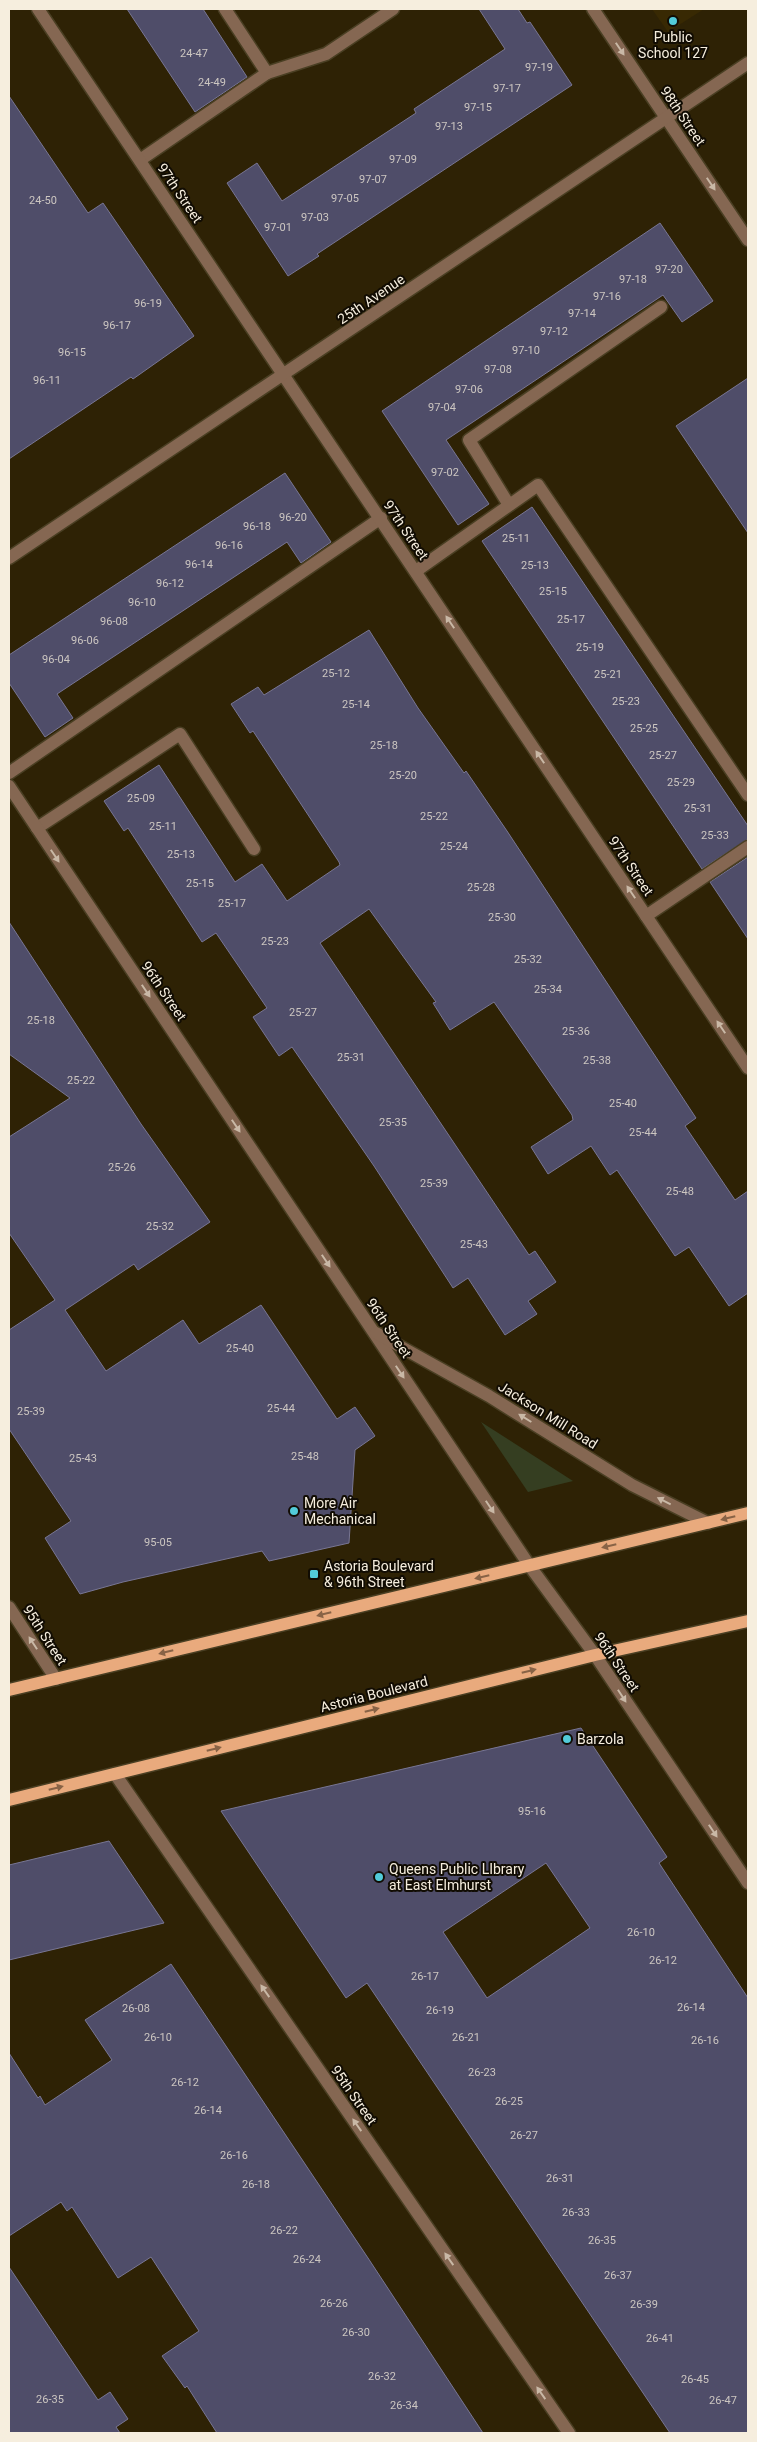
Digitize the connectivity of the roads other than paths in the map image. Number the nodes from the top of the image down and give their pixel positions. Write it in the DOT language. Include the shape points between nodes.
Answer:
graph roads {
  1 [pos="38,9"];
  2 [pos="224,9"];
  3 [pos="393,9"];
  4 [pos="592,9"];
  5 [pos="748,63"];
  6 [pos="267,72"];
  7 [pos="666,118"];
  8 [pos="140,160"];
  9 [pos="748,240"];
  10 [pos="661,307"];
  11 [pos="283,374"];
  12 [pos="510,505"];
  13 [pos="381,518"];
  14 [pos="9,558"];
  15 [pos="416,571"];
  16 [pos="9,773"];
  17 [pos="9,786"];
  18 [pos="748,795"];
  19 [pos="37,828"];
  20 [pos="748,847"];
  21 [pos="254,849"];
  22 [pos="646,916"];
  23 [pos="748,1068"];
  24 [pos="373,1331"];
  25 [pos="748,1513"];
  26 [pos="708,1523"];
  27 [pos="529,1566"];
  28 [pos="9,1607"];
  29 [pos="748,1621"];
  30 [pos="595,1655"];
  31 [pos="56,1679"];
  32 [pos="9,1690"];
  33 [pos="115,1774"];
  34 [pos="9,1800"];
  35 [pos="748,1883"];
  36 [pos="569,2433"];
  1 -- 8 [label="street, 97th Street"];
  2 -- 6 [label="street"];
  3 -- 6 [label="street" via="326,54"];
  4 -- 7 [label="street, 98th Street, one-way"];
  5 -- 7 [label="street, 25th Avenue"];
  6 -- 8 [label="street"];
  7 -- 9 [label="street, 98th Street, one-way"];
  7 -- 11 [label="street, 25th Avenue"];
  8 -- 11 [label="street, 97th Street"];
  10 -- 12 [label="street" via="469,440"];
  11 -- 13 [label="street, 97th Street"];
  11 -- 14 [label="street, 25th Avenue"];
  12 -- 15 [label="street"];
  12 -- 18 [label="street" via="538,486"];
  13 -- 15 [label="street, 97th Street"];
  13 -- 16 [label="street"];
  22 -- 15 [label="street, 97th Street, one-way"];
  17 -- 19 [label="street, 96th Street"];
  19 -- 21 [label="street" via="180,734"];
  19 -- 24 [label="street, 96th Street, one-way"];
  20 -- 22 [label="street"];
  23 -- 22 [label="street, 97th Street, one-way"];
  26 -- 24 [label="street, Jackson Mill Road, one-way" via="632,1485 489,1396"];
  24 -- 27 [label="street, 96th Street, one-way"];
  25 -- 26 [label="main road, one-way"];
  26 -- 27 [label="main road, one-way"];
  27 -- 30 [label="street, 96th Street"];
  27 -- 31 [label="main road, one-way"];
  31 -- 28 [label="street, 95th Street, one-way"];
  29 -- 30 [label="main road, Astoria Boulevard"];
  33 -- 30 [label="main road, Astoria Boulevard, one-way"];
  30 -- 35 [label="street, 96th Street, one-way"];
  31 -- 32 [label="main road"];
  34 -- 33 [label="main road, Astoria Boulevard, one-way"];
  36 -- 33 [label="street, 95th Street, one-way"];
}
